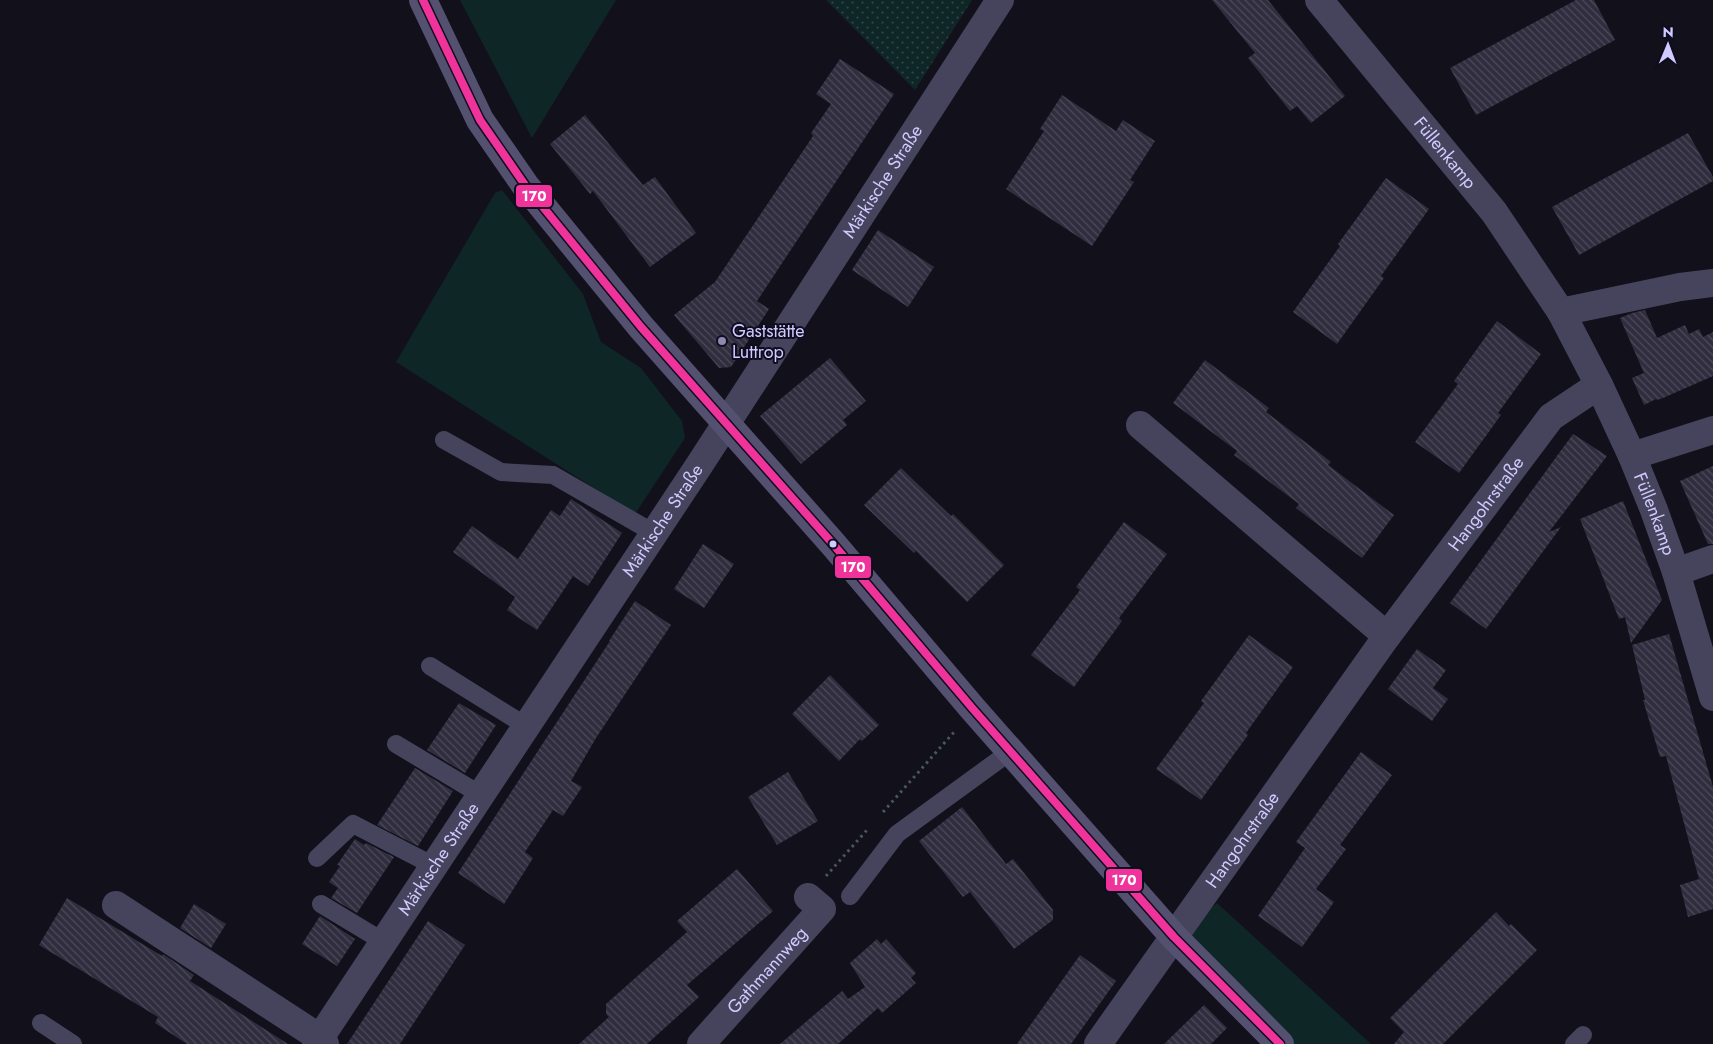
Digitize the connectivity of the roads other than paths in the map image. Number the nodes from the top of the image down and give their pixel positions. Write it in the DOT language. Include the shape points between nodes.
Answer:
graph roads {
  1 [pos="424,0"];
  2 [pos="1000,0"];
  3 [pos="1319,0"];
  4 [pos="1713,283"];
  5 [pos="1561,312"];
  6 [pos="1599,385"];
  7 [pos="726,423"];
  8 [pos="1140,425"];
  9 [pos="1713,430"];
  10 [pos="444,440"];
  11 [pos="1632,456"];
  12 [pos="654,534"];
  13 [pos="1713,559"];
  14 [pos="1676,572"];
  15 [pos="1387,636"];
  16 [pos="430,666"];
  17 [pos="1713,697"];
  18 [pos="526,726"];
  19 [pos="396,744"];
  20 [pos="1011,752"];
  21 [pos="481,795"];
  22 [pos="317,858"];
  23 [pos="434,866"];
  24 [pos="850,896"];
  25 [pos="808,898"];
  26 [pos="321,904"];
  27 [pos="116,905"];
  28 [pos="1174,937"];
  29 [pos="384,942"];
  30 [pos="41,1022"];
  31 [pos="321,1042"];
  32 [pos="73,1044"];
  33 [pos="701,1044"];
  34 [pos="1098,1044"];
  35 [pos="1280,1044"];
  1 -- 7 [label="main road" via="480,120 525,185 641,327"];
  2 -- 7 [label="street, Märkische Straße"];
  3 -- 5 [label="street, Füllenkamp" via="1494,212"];
  4 -- 5 [label="street"];
  5 -- 6 [label="street, Füllenkamp"];
  6 -- 11 [label="street, Füllenkamp"];
  6 -- 15 [label="street, Hangohrstraße" via="1551,417"];
  7 -- 12 [label="street, Märkische Straße"];
  7 -- 20 [label="main road"];
  8 -- 15 [label="street"];
  9 -- 11 [label="street, Füllenkamp"];
  10 -- 12 [label="lane" via="500,472 554,474"];
  11 -- 14 [label="street, Füllenkamp"];
  12 -- 18 [label="street, Märkische Straße"];
  13 -- 14 [label="street, Füllenkamp"];
  14 -- 17 [label="street, Füllenkamp"];
  15 -- 28 [label="street, Hangohrstraße"];
  16 -- 18 [label="lane"];
  18 -- 21 [label="street, Märkische Straße"];
  19 -- 21 [label="lane"];
  20 -- 24 [label="lane" via="897,834"];
  20 -- 28 [label="main road"];
  21 -- 23 [label="street, Märkische Straße"];
  22 -- 23 [label="lane" via="353,824"];
  23 -- 29 [label="street, Märkische Straße"];
  25 -- 33 [label="street, Gathmannweg" via="822,909"];
  26 -- 29 [label="lane"];
  27 -- 31 [label="street, Märkische Straße"];
  28 -- 34 [label="street, Hangohrstraße"];
  28 -- 35 [label="main road"];
  29 -- 31 [label="street, Märkische Straße"];
  30 -- 32 [label="lane"];
}
